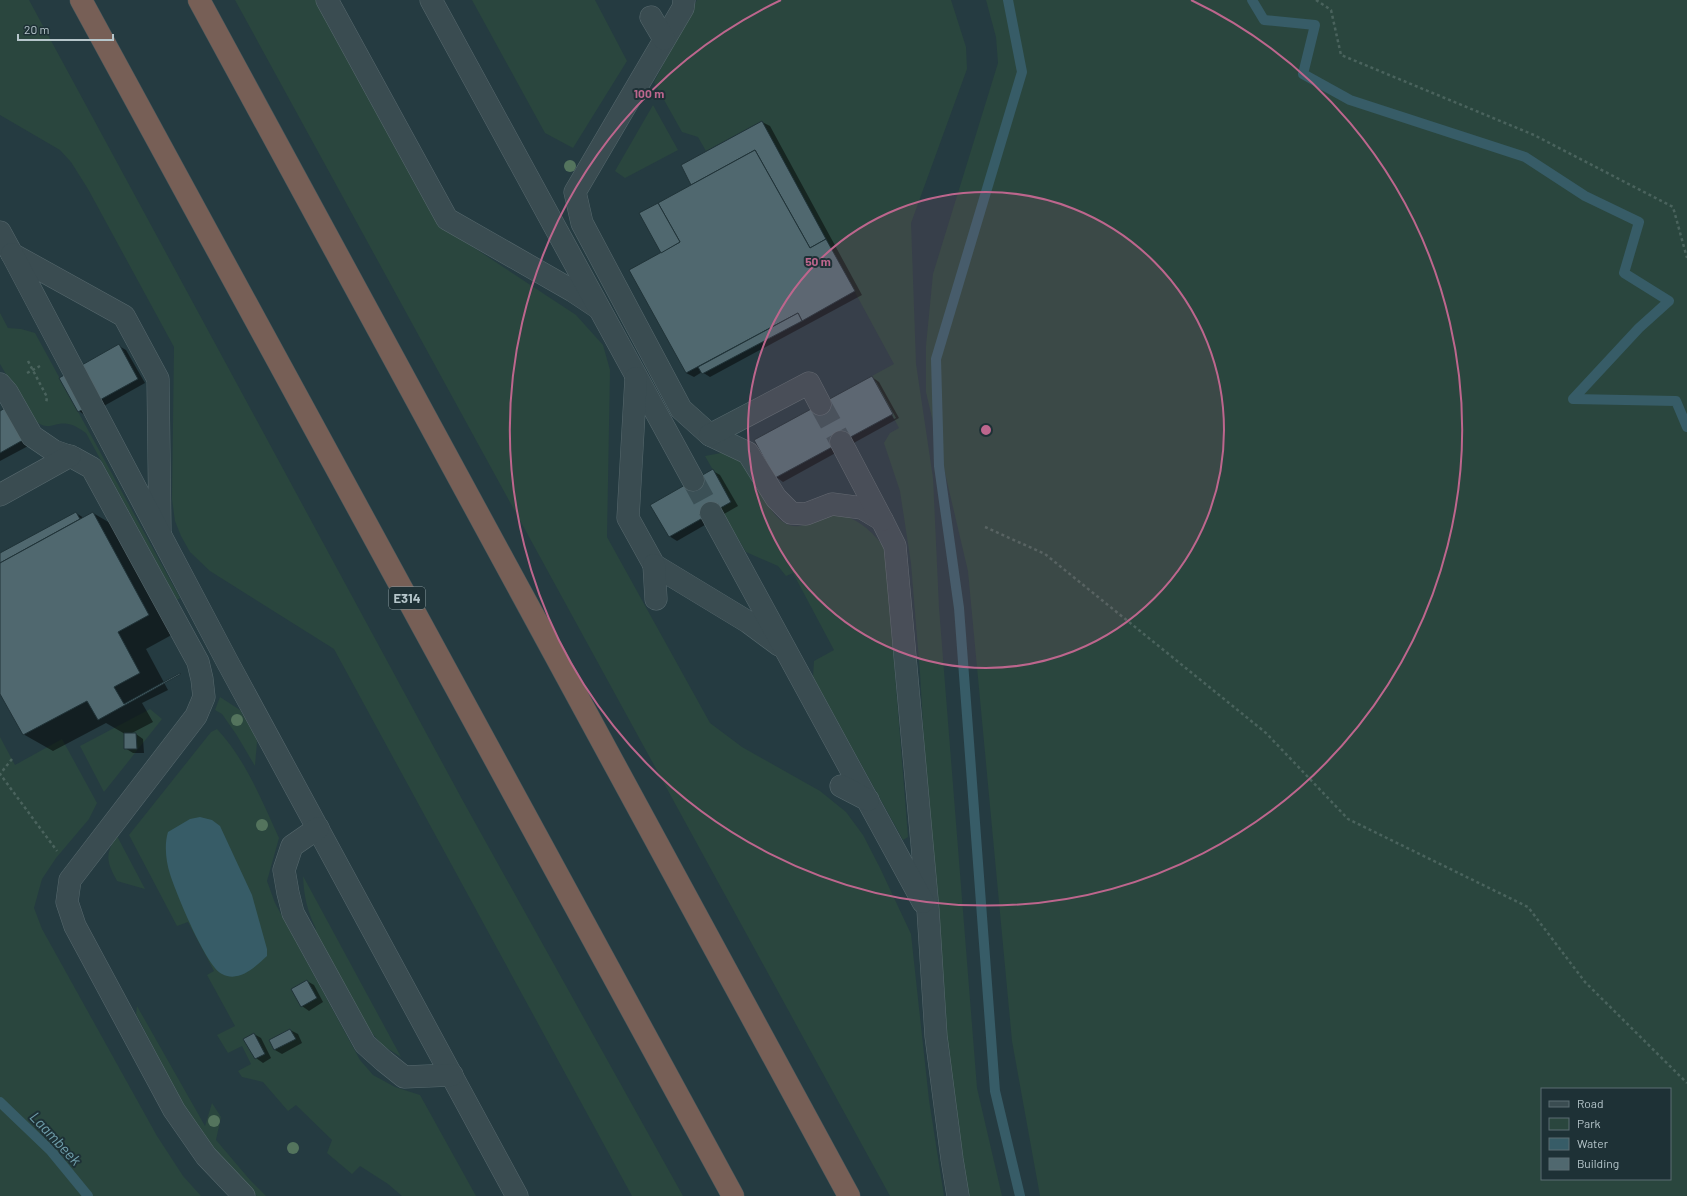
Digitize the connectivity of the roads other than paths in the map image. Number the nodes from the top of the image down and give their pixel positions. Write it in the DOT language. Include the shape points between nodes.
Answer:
graph roads {
  1 [pos="81,0"];
  2 [pos="199,0"];
  3 [pos="327,0"];
  4 [pos="431,0"];
  5 [pos="684,0"];
  6 [pos="651,17"];
  7 [pos="664,39"];
  8 [pos="0,232"];
  9 [pos="12,254"];
  10 [pos="598,308"];
  11 [pos="636,378"];
  12 [pos="0,384"];
  13 [pos="820,404"];
  14 [pos="710,435"];
  15 [pos="840,442"];
  16 [pos="70,456"];
  17 [pos="693,480"];
  18 [pos="0,496"];
  19 [pos="711,513"];
  20 [pos="882,520"];
  21 [pos="160,536"];
  22 [pos="654,565"];
  23 [pos="656,599"];
  24 [pos="785,649"];
  25 [pos="841,786"];
  26 [pos="868,800"];
  27 [pos="318,828"];
  28 [pos="928,910"];
  29 [pos="452,1075"];
  30 [pos="244,1196"];
  31 [pos="517,1196"];
  32 [pos="733,1196"];
  33 [pos="849,1196"];
  34 [pos="958,1196"];
  1 -- 32 [label="highway, E314"];
  2 -- 33 [label="highway"];
  3 -- 10 [label="lane" via="447,219"];
  4 -- 10 [label="lane"];
  5 -- 7 [label="lane" via="683,8"];
  6 -- 7 [label="lane"];
  7 -- 14 [label="lane" via="574,192 582,223 682,409"];
  8 -- 9 [label="lane"];
  9 -- 21 [label="lane"];
  9 -- 21 [label="lane" via="124,316 158,379"];
  10 -- 11 [label="lane"];
  11 -- 17 [label="lane"];
  11 -- 22 [label="lane" via="628,518"];
  12 -- 16 [label="lane" via="32,436 54,451"];
  13 -- 14 [label="lane" via="809,382"];
  14 -- 20 [label="lane" via="748,452 776,498 791,513 806,514 832,504 862,508"];
  15 -- 20 [label="lane"];
  16 -- 18 [label="lane"];
  16 -- 30 [label="lane" via="92,468 198,662 204,698 186,730 70,880 67,902 75,926 174,1110 206,1156"];
  19 -- 24 [label="lane"];
  20 -- 28 [label="lane" via="895,546 900,581"];
  21 -- 27 [label="lane"];
  22 -- 23 [label="lane"];
  22 -- 24 [label="lane" via="748,622"];
  24 -- 26 [label="lane"];
  25 -- 26 [label="lane"];
  26 -- 28 [label="lane"];
  27 -- 29 [label="lane"];
  27 -- 29 [label="lane" via="292,846 284,870 297,920 365,1044 404,1076"];
  28 -- 34 [label="lane" via="936,1036"];
  29 -- 31 [label="lane"];
}
